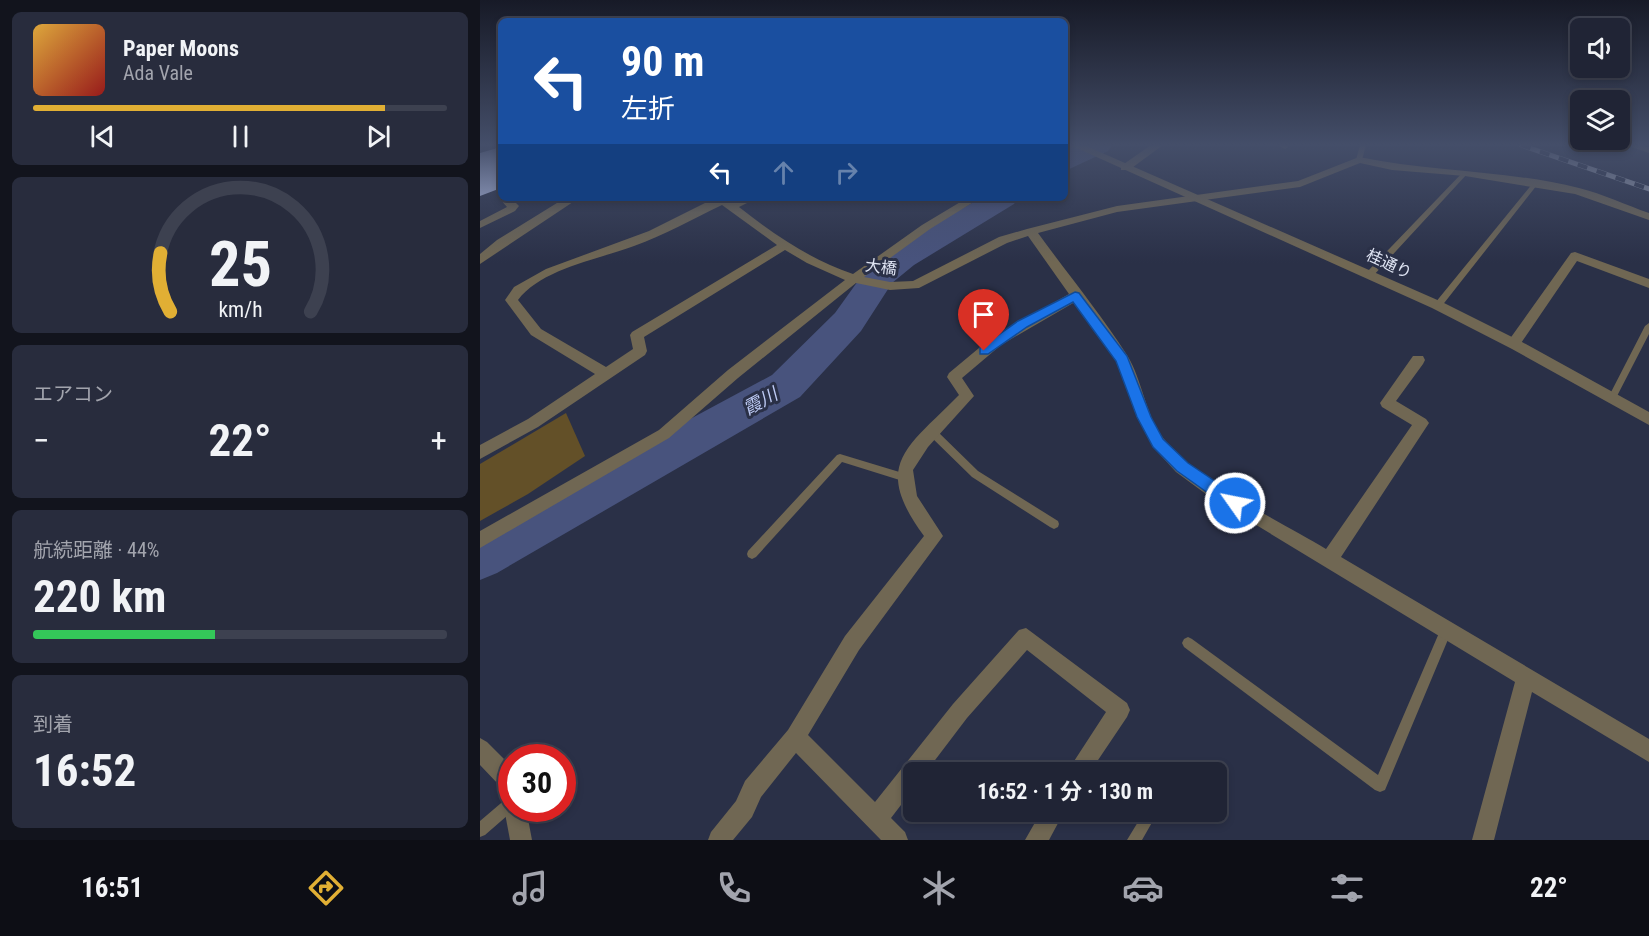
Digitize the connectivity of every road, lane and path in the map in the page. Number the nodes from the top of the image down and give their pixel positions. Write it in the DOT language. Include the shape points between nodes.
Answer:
graph roads {
  1 [pos="1164,184"];
  2 [pos="1299,184"];
  3 [pos="1454,184"];
  4 [pos="1535,184"];
  5 [pos="1536,184"];
  6 [pos="1199,199"];
  7 [pos="507,201"];
  8 [pos="569,201"];
  9 [pos="970,201"];
  10 [pos="725,202"];
  11 [pos="1649,217"];
  12 [pos="480,225"];
  13 [pos="1032,231"];
  14 [pos="785,245"];
  15 [pos="480,260"];
  16 [pos="1370,274"];
  17 [pos="852,280"];
  18 [pos="1649,284"];
  19 [pos="1075,296"];
  20 [pos="1438,305"];
  21 [pos="1649,326"];
  22 [pos="1514,343"];
  23 [pos="1418,360"];
  24 [pos="606,374"];
  25 [pos="1612,398"];
  26 [pos="1649,418"];
  27 [pos="932,432"];
  28 [pos="480,453"];
  29 [pos="906,478"];
  30 [pos="1054,524"];
  31 [pos="480,540"];
  32 [pos="752,554"];
  33 [pos="1329,560"];
  34 [pos="1446,630"];
  35 [pos="1188,643"];
  36 [pos="1526,677"];
  37 [pos="795,736"];
  38 [pos="480,748"];
  39 [pos="1649,751"];
  40 [pos="920,762"];
  41 [pos="1085,762"];
  42 [pos="498,768"];
  43 [pos="903,784"];
  44 [pos="498,815"];
  45 [pos="876,819"];
  46 [pos="518,822"];
  47 [pos="1047,822"];
  48 [pos="1145,822"];
  49 [pos="480,830"];
  50 [pos="521,840"];
  51 [pos="719,840"];
  52 [pos="897,840"];
  53 [pos="1036,840"];
  54 [pos="1134,840"];
  55 [pos="1483,840"];
  1 -- 6 [label="street, 桂通り"];
  2 -- 6 [label="street"];
  3 -- 16 [label="lane"];
  4 -- 20 [label="lane"];
  5 -- 11 [label="street" via="1577,191"];
  6 -- 13 [label="street" via="1117,209"];
  6 -- 16 [label="street, 桂通り"];
  7 -- 12 [label="street" via="513,206 511,209"];
  8 -- 15 [label="street"];
  9 -- 17 [label="street"];
  10 -- 14 [label="street"];
  10 -- 24 [label="street" via="642,239 543,274 515,291 511,300 536,332"];
  13 -- 17 [label="street, 大橋" via="1003,240 915,285"];
  13 -- 19 [label="street"];
  14 -- 17 [label="street"];
  14 -- 24 [label="street" via="637,335 640,351"];
  16 -- 20 [label="street, 桂通り"];
  17 -- 31 [label="street" via="664,434"];
  18 -- 22 [label="street" via="1575,256"];
  19 -- 27 [label="street" via="1023,324 965,365 954,377 967,396"];
  19 -- 33 [label="street" via="1122,359 1158,443 1216,492"];
  20 -- 22 [label="street, 桂通り"];
  21 -- 25 [label="lane"];
  22 -- 25 [label="street, 桂通り"];
  23 -- 33 [label="street" via="1387,403 1420,423"];
  24 -- 28 [label="street"];
  25 -- 26 [label="street, 桂通り"];
  27 -- 29 [label="street" via="905,470"];
  27 -- 30 [label="lane" via="975,474"];
  29 -- 32 [label="lane" via="840,458"];
  29 -- 37 [label="street" via="907,494 934,536 852,643"];
  33 -- 34 [label="street"];
  34 -- 35 [label="lane" via="1380,784"];
  34 -- 36 [label="street"];
  36 -- 39 [label="street"];
  36 -- 55 [label="street"];
  37 -- 45 [label="street"];
  37 -- 51 [label="street"];
  38 -- 42 [label="street"];
  40 -- 41 [label="street" via="1026,637 1120,710"];
  43 -- 45 [label="street"];
  44 -- 49 [label="lane"];
  45 -- 52 [label="street"];
  46 -- 50 [label="street"];
  47 -- 53 [label="street"];
  48 -- 54 [label="lane"];
}
